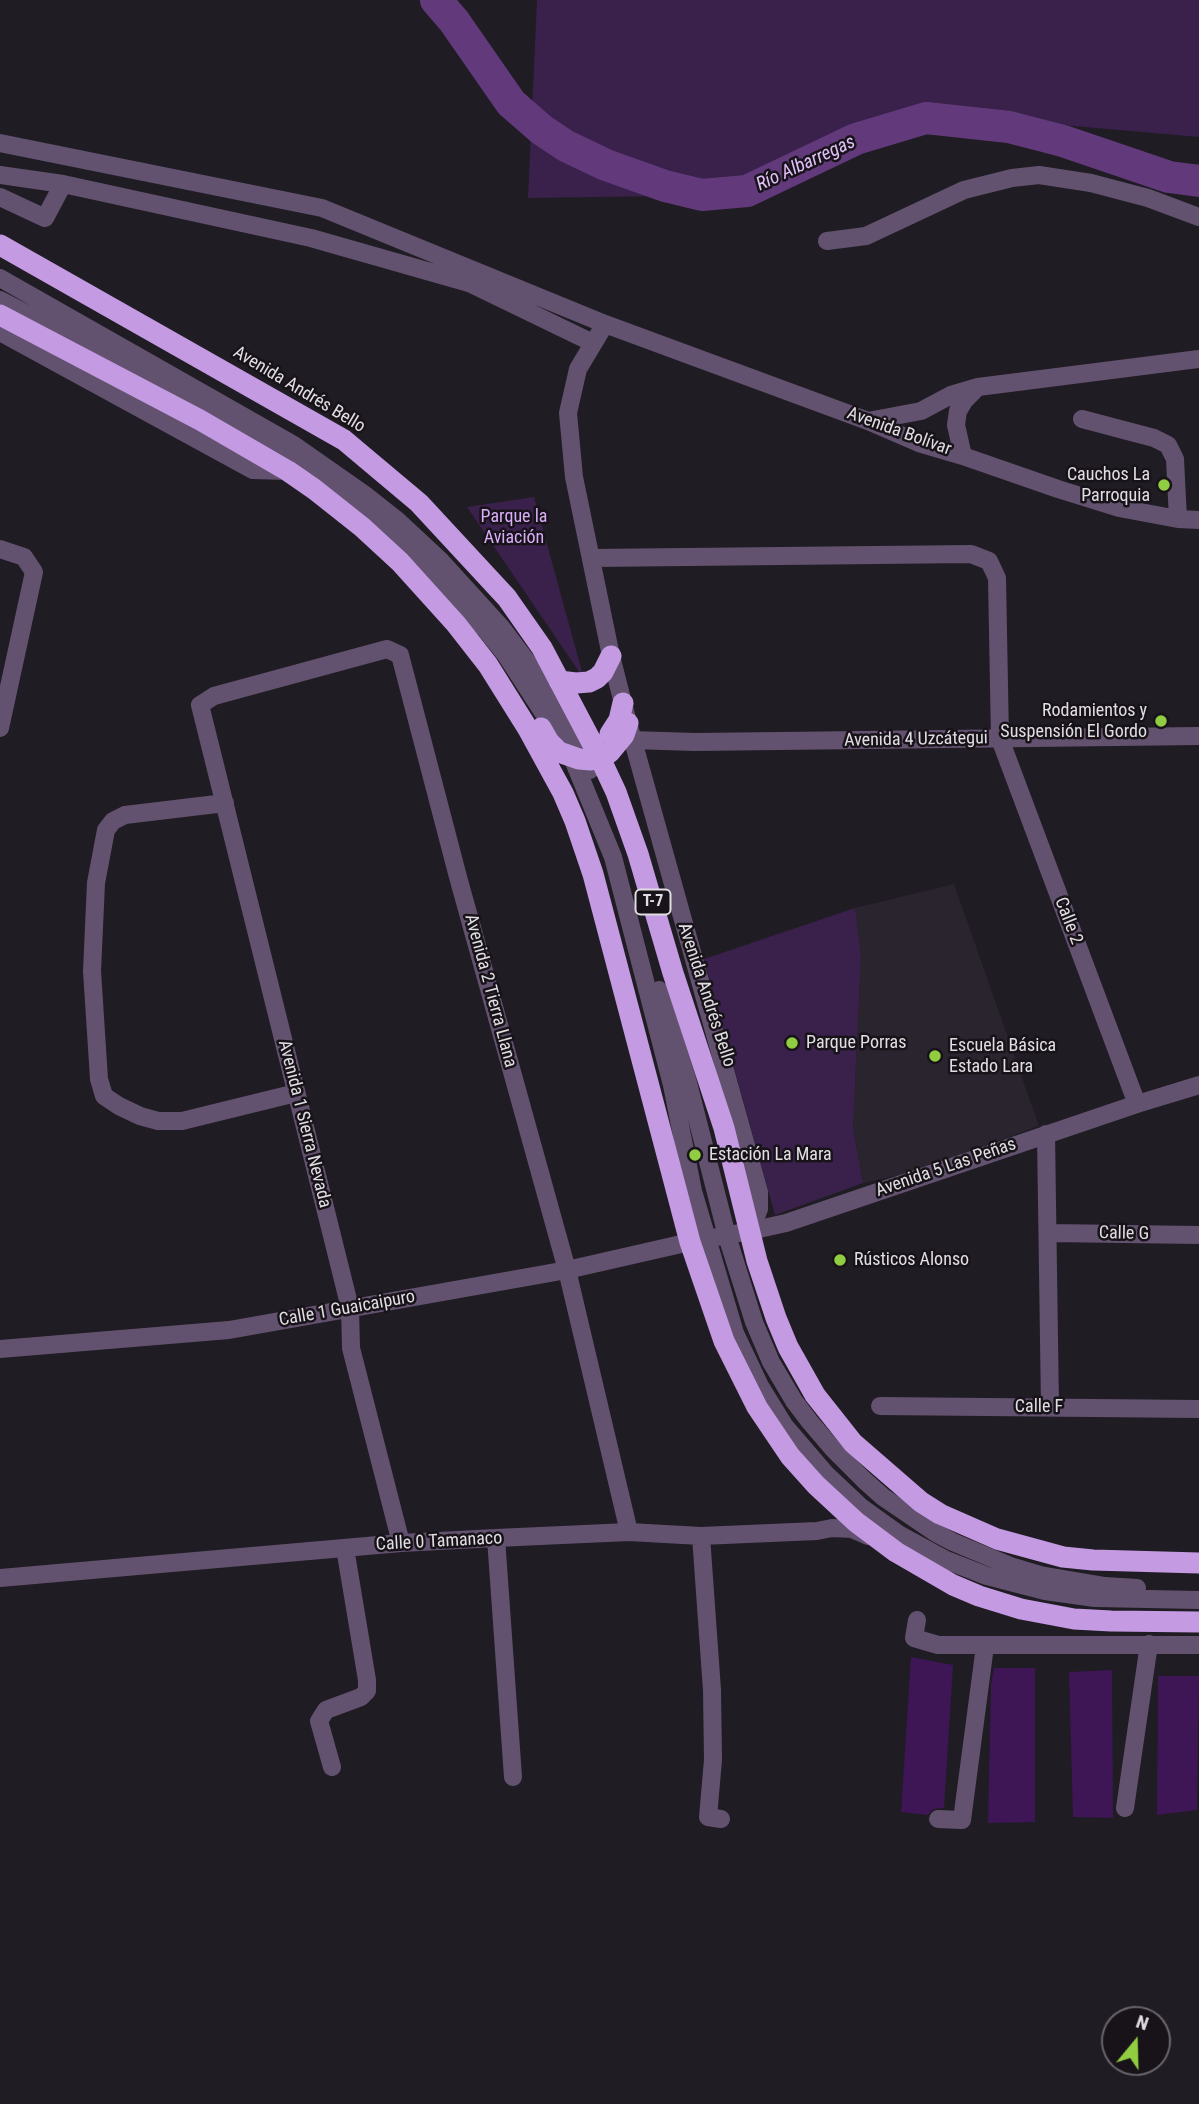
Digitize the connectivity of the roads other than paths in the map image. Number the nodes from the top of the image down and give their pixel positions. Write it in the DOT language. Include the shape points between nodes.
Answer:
graph roads {
  1 [pos="0,143"];
  2 [pos="0,175"];
  3 [pos="63,184"];
  4 [pos="0,198"];
  5 [pos="1199,217"];
  6 [pos="827,241"];
  7 [pos="0,245"];
  8 [pos="0,278"];
  9 [pos="0,300"];
  10 [pos="0,315"];
  11 [pos="606,324"];
  12 [pos="0,332"];
  13 [pos="593,342"];
  14 [pos="1199,359"];
  15 [pos="978,387"];
  16 [pos="1082,419"];
  17 [pos="868,421"];
  18 [pos="964,456"];
  19 [pos="288,471"];
  20 [pos="1178,519"];
  21 [pos="1199,520"];
  22 [pos="0,549"];
  23 [pos="592,558"];
  24 [pos="441,607"];
  25 [pos="611,656"];
  26 [pos="559,681"];
  27 [pos="200,705"];
  28 [pos="624,724"];
  29 [pos="583,726"];
  30 [pos="0,728"];
  31 [pos="1199,736"];
  32 [pos="1000,739"];
  33 [pos="586,758"];
  34 [pos="563,793"];
  35 [pos="225,803"];
  36 [pos="1199,1085"];
  37 [pos="296,1093"];
  38 [pos="1137,1104"];
  39 [pos="1046,1134"];
  40 [pos="750,1231"];
  41 [pos="1049,1233"];
  42 [pos="1199,1235"];
  43 [pos="727,1236"];
  44 [pos="699,1240"];
  45 [pos="567,1270"];
  46 [pos="350,1308"];
  47 [pos="0,1349"];
  48 [pos="880,1406"];
  49 [pos="1050,1407"];
  50 [pos="1199,1409"];
  51 [pos="629,1532"];
  52 [pos="701,1536"];
  53 [pos="496,1538"];
  54 [pos="877,1539"];
  55 [pos="401,1543"];
  56 [pos="345,1548"];
  57 [pos="1199,1563"];
  58 [pos="0,1578"];
  59 [pos="1199,1589"];
  60 [pos="1199,1600"];
  61 [pos="917,1620"];
  62 [pos="1199,1622"];
  63 [pos="1149,1644"];
  64 [pos="1199,1645"];
  65 [pos="985,1646"];
  66 [pos="332,1767"];
  67 [pos="513,1777"];
  68 [pos="1125,1808"];
  69 [pos="721,1819"];
  70 [pos="938,1819"];
  1 -- 11 [label="street, Avenida Bolívar" via="322,208"];
  2 -- 3 [label="street"];
  3 -- 4 [label="street" via="45,218"];
  3 -- 13 [label="street" via="311,238 469,284"];
  5 -- 6 [label="street" via="1148,198 1039,175 964,190 866,236"];
  7 -- 26 [label="highway, Avenida Andrés Bello / T-7" via="344,440 419,503 507,598"];
  8 -- 33 [label="street" via="294,445 397,520 501,627 540,679"];
  9 -- 33 [label="street" via="237,426 353,503 485,629"];
  10 -- 19 [label="highway"];
  11 -- 13 [label="street"];
  11 -- 17 [label="street, Avenida Bolívar"];
  12 -- 19 [label="street" via="253,471"];
  13 -- 23 [label="street" via="578,369 568,413 574,477"];
  14 -- 15 [label="street"];
  15 -- 17 [label="street" via="921,411"];
  15 -- 18 [label="street" via="958,411 956,425"];
  16 -- 20 [label="street" via="1168,445 1175,459"];
  17 -- 18 [label="street, Avenida Bolívar"];
  18 -- 20 [label="street, Avenida Bolívar" via="1119,508"];
  19 -- 24 [label="highway" via="362,527"];
  20 -- 21 [label="street, Avenida Bolívar"];
  22 -- 30 [label="street" via="24,557 34,572"];
  23 -- 25 [label="street"];
  23 -- 32 [label="street, Calle 2" via="971,554 989,561 997,578"];
  24 -- 33 [label="highway" via="492,651 549,742 559,752"];
  24 -- 34 [label="highway" via="500,684"];
  25 -- 26 [label="highway" via="603,672 589,682"];
  25 -- 28 [label="street"];
  26 -- 29 [label="highway, Avenida Andrés Bello / T-7"];
  27 -- 35 [label="street, Avenida 1 Sierra Nevada"];
  27 -- 45 [label="street, Avenida 2 Tierra Llana" via="214,696 387,649 400,655"];
  28 -- 29 [label="highway" via="603,733"];
  28 -- 32 [label="street, Avenida 4 Uzcátegui" via="695,742"];
  28 -- 33 [label="highway" via="626,730 605,757"];
  28 -- 40 [label="street" via="759,1192 759,1209"];
  29 -- 33 [label="highway, Avenida Andrés Bello / T-7"];
  31 -- 32 [label="street, Avenida 4 Uzcátegui"];
  32 -- 38 [label="street, Calle 2"];
  33 -- 34 [label="highway" via="570,769"];
  33 -- 40 [label="highway, Avenida Andrés Bello / T-7" via="615,792 654,904 724,1128"];
  33 -- 43 [label="street" via="622,853"];
  33 -- 44 [label="street" via="672,1085"];
  34 -- 44 [label="highway" via="593,874"];
  35 -- 37 [label="street, Avenida 1 Sierra Nevada"];
  35 -- 37 [label="street" via="125,815 106,830 96,883 92,971 99,1079 104,1096 158,1121 182,1121"];
  36 -- 38 [label="street, Avenida 5 Las Peñas"];
  37 -- 46 [label="street, Avenida 1 Sierra Nevada"];
  38 -- 39 [label="street, Avenida 5 Las Peñas"];
  39 -- 40 [label="street, Avenida 5 Las Peñas" via="786,1223"];
  39 -- 41 [label="street"];
  40 -- 43 [label="street, Avenida 5 Las Peñas"];
  40 -- 57 [label="highway, Avenida Andrés Bello / T-7" via="776,1318 815,1395 853,1443 921,1502 998,1539 1063,1557"];
  41 -- 42 [label="street, Calle G"];
  41 -- 49 [label="street"];
  43 -- 44 [label="street, Avenida 5 Las Peñas"];
  43 -- 59 [label="street" via="754,1322 794,1401 833,1449 883,1497 953,1542 1040,1575 1105,1586"];
  44 -- 45 [label="street, Calle 1 Guaicaipuro"];
  44 -- 54 [label="highway" via="724,1342 757,1408 816,1485"];
  44 -- 60 [label="street" via="760,1387 784,1425 861,1507 946,1560 1011,1583 1095,1598"];
  45 -- 46 [label="street, Calle 1 Guaicaipuro"];
  45 -- 51 [label="street, Avenida 2 Tierra Llana"];
  46 -- 47 [label="street, Calle 1 Guaicaipuro" via="229,1330"];
  46 -- 55 [label="street, Avenida 1 Sierra Nevada" via="351,1348"];
  48 -- 49 [label="street, Calle F"];
  49 -- 50 [label="street, Calle F"];
  51 -- 52 [label="street, Calle 0 Tamanaco"];
  51 -- 53 [label="street, Calle 0 Tamanaco"];
  52 -- 54 [label="street, Calle 0 Tamanaco" via="842,1528"];
  52 -- 69 [label="street" via="712,1690 708,1817"];
  53 -- 55 [label="street, Calle 0 Tamanaco"];
  53 -- 67 [label="street"];
  54 -- 62 [label="highway" via="953,1585 1021,1609 1074,1619"];
  55 -- 56 [label="street, Calle 0 Tamanaco"];
  56 -- 58 [label="street, Calle 0 Tamanaco"];
  56 -- 66 [label="street" via="367,1690 361,1697 326,1710 319,1721"];
  61 -- 65 [label="street" via="914,1638 938,1646"];
  63 -- 64 [label="street"];
  63 -- 65 [label="street"];
  63 -- 68 [label="street"];
  65 -- 70 [label="street" via="962,1820"];
}
